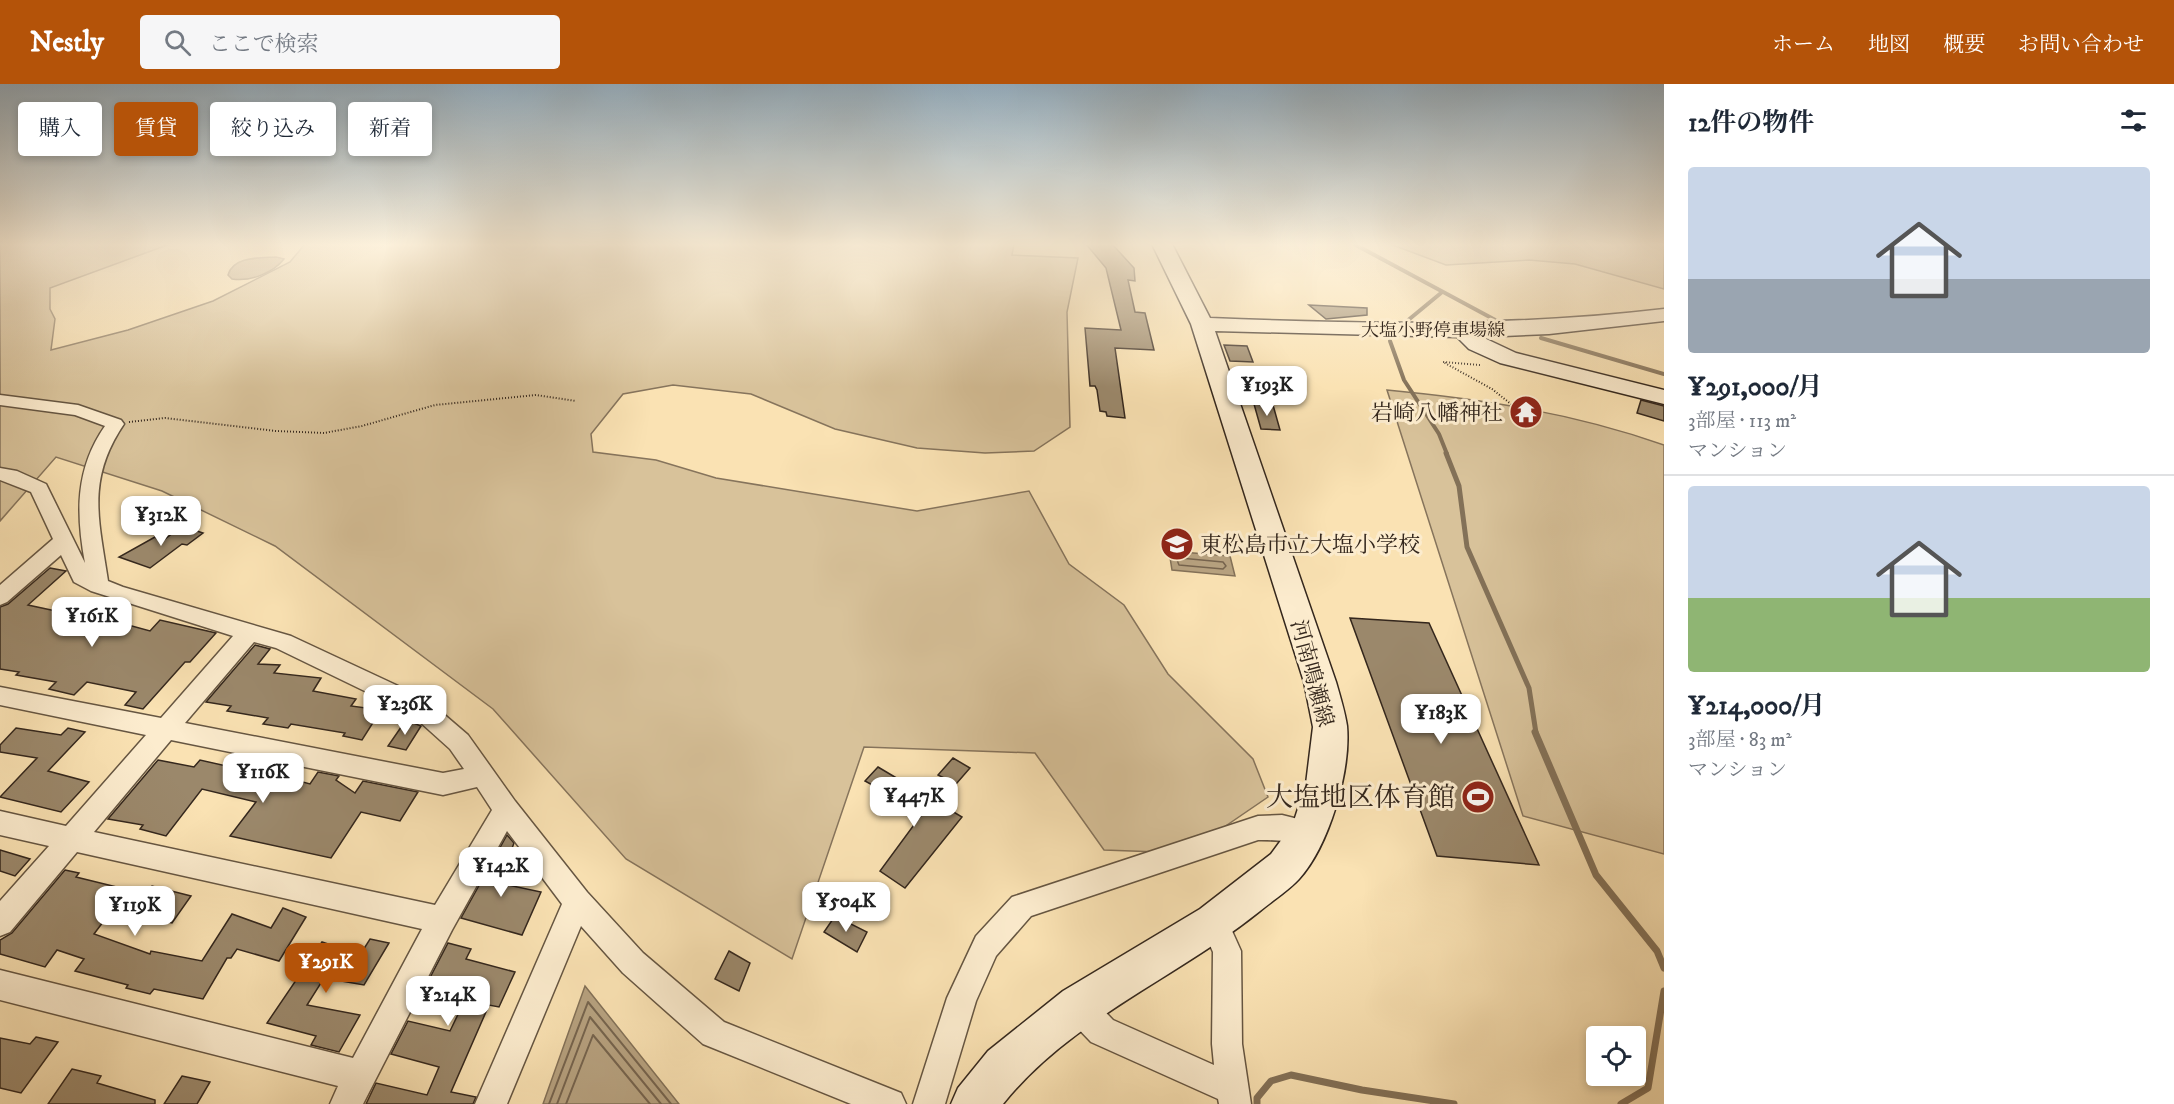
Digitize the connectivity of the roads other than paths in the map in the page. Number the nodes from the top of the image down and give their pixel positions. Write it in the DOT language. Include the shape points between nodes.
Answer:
graph roads {
  1 [pos="1186,292"];
  2 [pos="1664,315"];
  3 [pos="1202,324"];
  4 [pos="1464,332"];
  5 [pos="1664,397"];
  6 [pos="0,400"];
  7 [pos="0,474"];
  8 [pos="63,542"];
  9 [pos="99,586"];
  10 [pos="0,597"];
  11 [pos="250,631"];
  12 [pos="0,696"];
  13 [pos="168,729"];
  14 [pos="484,775"];
  15 [pos="506,808"];
  16 [pos="0,823"];
  17 [pos="1309,832"];
  18 [pos="71,839"];
  19 [pos="577,901"];
  20 [pos="442,920"];
  21 [pos="0,922"];
  22 [pos="1214,923"];
  23 [pos="0,984"];
  24 [pos="1078,1006"];
  25 [pos="361,1076"];
  26 [pos="1234,1097"];
  27 [pos="346,1104"];
  28 [pos="491,1104"];
  29 [pos="890,1104"];
  30 [pos="929,1104"];
  31 [pos="974,1104"];
  1 -- 3 [label="main road, 河南鳴瀬線"];
  2 -- 4 [label="main road, 大塩小野停車場線" via="1608,324"];
  3 -- 4 [label="main road, 大塩小野停車場線"];
  3 -- 17 [label="main road, 河南鳴瀬線" via="1320,682 1330,727 1324,784"];
  4 -- 5 [label="main road" via="1477,344 1508,358"];
  6 -- 9 [label="street" via="78,410 115,424 98,450 90,489 88,524"];
  7 -- 8 [label="street" via="39,488"];
  8 -- 9 [label="street" via="81,577"];
  8 -- 10 [label="street"];
  9 -- 11 [label="street"];
  11 -- 13 [label="street"];
  11 -- 14 [label="street" via="283,642 418,706 459,742"];
  12 -- 13 [label="street"];
  13 -- 14 [label="street" via="443,784"];
  13 -- 18 [label="street"];
  14 -- 15 [label="street"];
  15 -- 19 [label="street"];
  15 -- 20 [label="street"];
  16 -- 18 [label="street"];
  17 -- 22 [label="main road, 河南鳴瀬線" via="1285,867"];
  17 -- 30 [label="street" via="1282,826 1258,828 1022,906 986,946 962,998"];
  18 -- 20 [label="street"];
  18 -- 21 [label="street"];
  19 -- 28 [label="street"];
  19 -- 29 [label="street" via="633,963 714,1033"];
  20 -- 25 [label="street"];
  22 -- 24 [label="main road, 河南鳴瀬線"];
  22 -- 26 [label="street" via="1227,951 1227,1044"];
  23 -- 25 [label="street"];
  24 -- 26 [label="street" via="1102,1031"];
  24 -- 31 [label="main road, 河南鳴瀬線" via="1004,1067"];
  25 -- 27 [label="street"];
}
